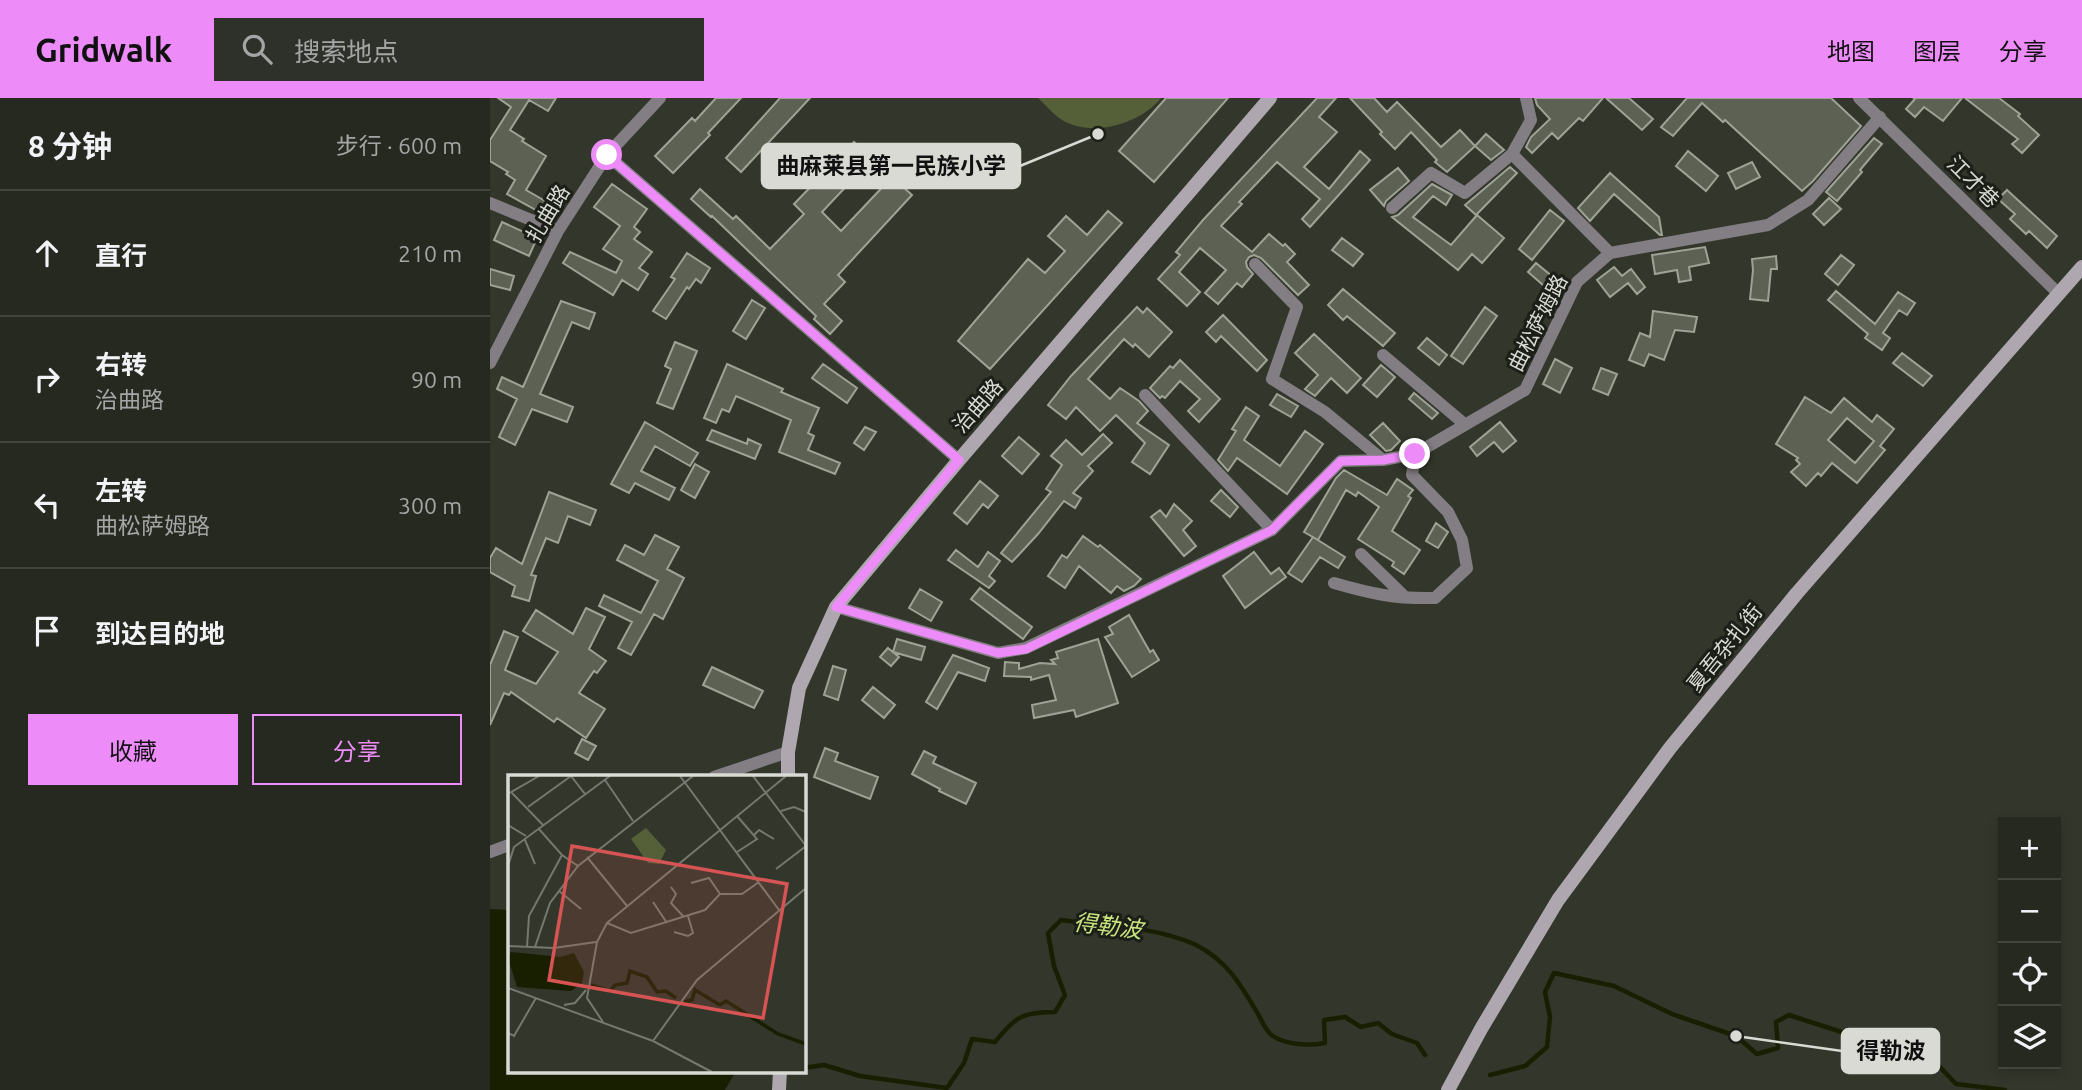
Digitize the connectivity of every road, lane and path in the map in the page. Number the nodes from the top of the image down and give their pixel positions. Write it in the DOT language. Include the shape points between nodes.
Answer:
graph roads {
  1 [pos="660,98"];
  2 [pos="1270,98"];
  3 [pos="1526,98"];
  4 [pos="1859,98"];
  5 [pos="1880,117"];
  6 [pos="1512,154"];
  7 [pos="607,155"];
  8 [pos="490,203"];
  9 [pos="1392,208"];
  10 [pos="558,231"];
  11 [pos="1610,253"];
  12 [pos="1255,264"];
  13 [pos="2082,267"];
  14 [pos="2059,294"];
  15 [pos="1383,355"];
  16 [pos="490,363"];
  17 [pos="1145,395"];
  18 [pos="1462,422"];
  19 [pos="1415,454"];
  20 [pos="959,460"];
  21 [pos="1383,460"];
  22 [pos="1272,530"];
  23 [pos="1361,554"];
  24 [pos="1334,583"];
  25 [pos="1403,594"];
  26 [pos="836,607"];
  27 [pos="788,752"];
  28 [pos="720,775"];
  29 [pos="788,775"];
  30 [pos="508,845"];
  31 [pos="490,852"];
  32 [pos="780,1072"];
  33 [pos="779,1090"];
  34 [pos="1448,1090"];
  1 -- 7 [label="street, 扎曲路"];
  2 -- 20 [label="main road, 治曲路"];
  3 -- 6 [label="street" via="1531,120"];
  4 -- 5 [label="street, 江才巷"];
  5 -- 11 [label="street" via="1808,200 1768,225"];
  5 -- 14 [label="street, 江才巷"];
  6 -- 9 [label="street" via="1465,193 1431,173"];
  6 -- 11 [label="street"];
  7 -- 10 [label="street, 扎曲路"];
  7 -- 20 [label="street"];
  8 -- 10 [label="street"];
  10 -- 16 [label="street, 扎曲路"];
  11 -- 19 [label="street, 曲松萨姆路" via="1577,282 1525,390"];
  12 -- 21 [label="street" via="1297,307 1272,379 1325,412"];
  13 -- 14 [label="main road, 夏吾杂扎街"];
  14 -- 34 [label="main road, 夏吾杂扎街" via="1797,593 1670,748 1559,901"];
  15 -- 18 [label="street"];
  17 -- 22 [label="street"];
  19 -- 21 [label="street, 曲松萨姆路"];
  19 -- 24 [label="street" via="1412,475 1448,512 1462,540 1467,568 1435,598 1376,595"];
  20 -- 26 [label="main road, 治曲路"];
  21 -- 22 [label="street, 曲松萨姆路" via="1341,461"];
  22 -- 26 [label="street, 曲松萨姆路" via="1026,649 998,653"];
  23 -- 25 [label="street"];
  26 -- 27 [label="main road, 治曲路" via="799,688"];
  27 -- 28 [label="street"];
  27 -- 29 [label="main road, 治曲路"];
  30 -- 31 [label="street"];
  32 -- 33 [label="main road"];
}
